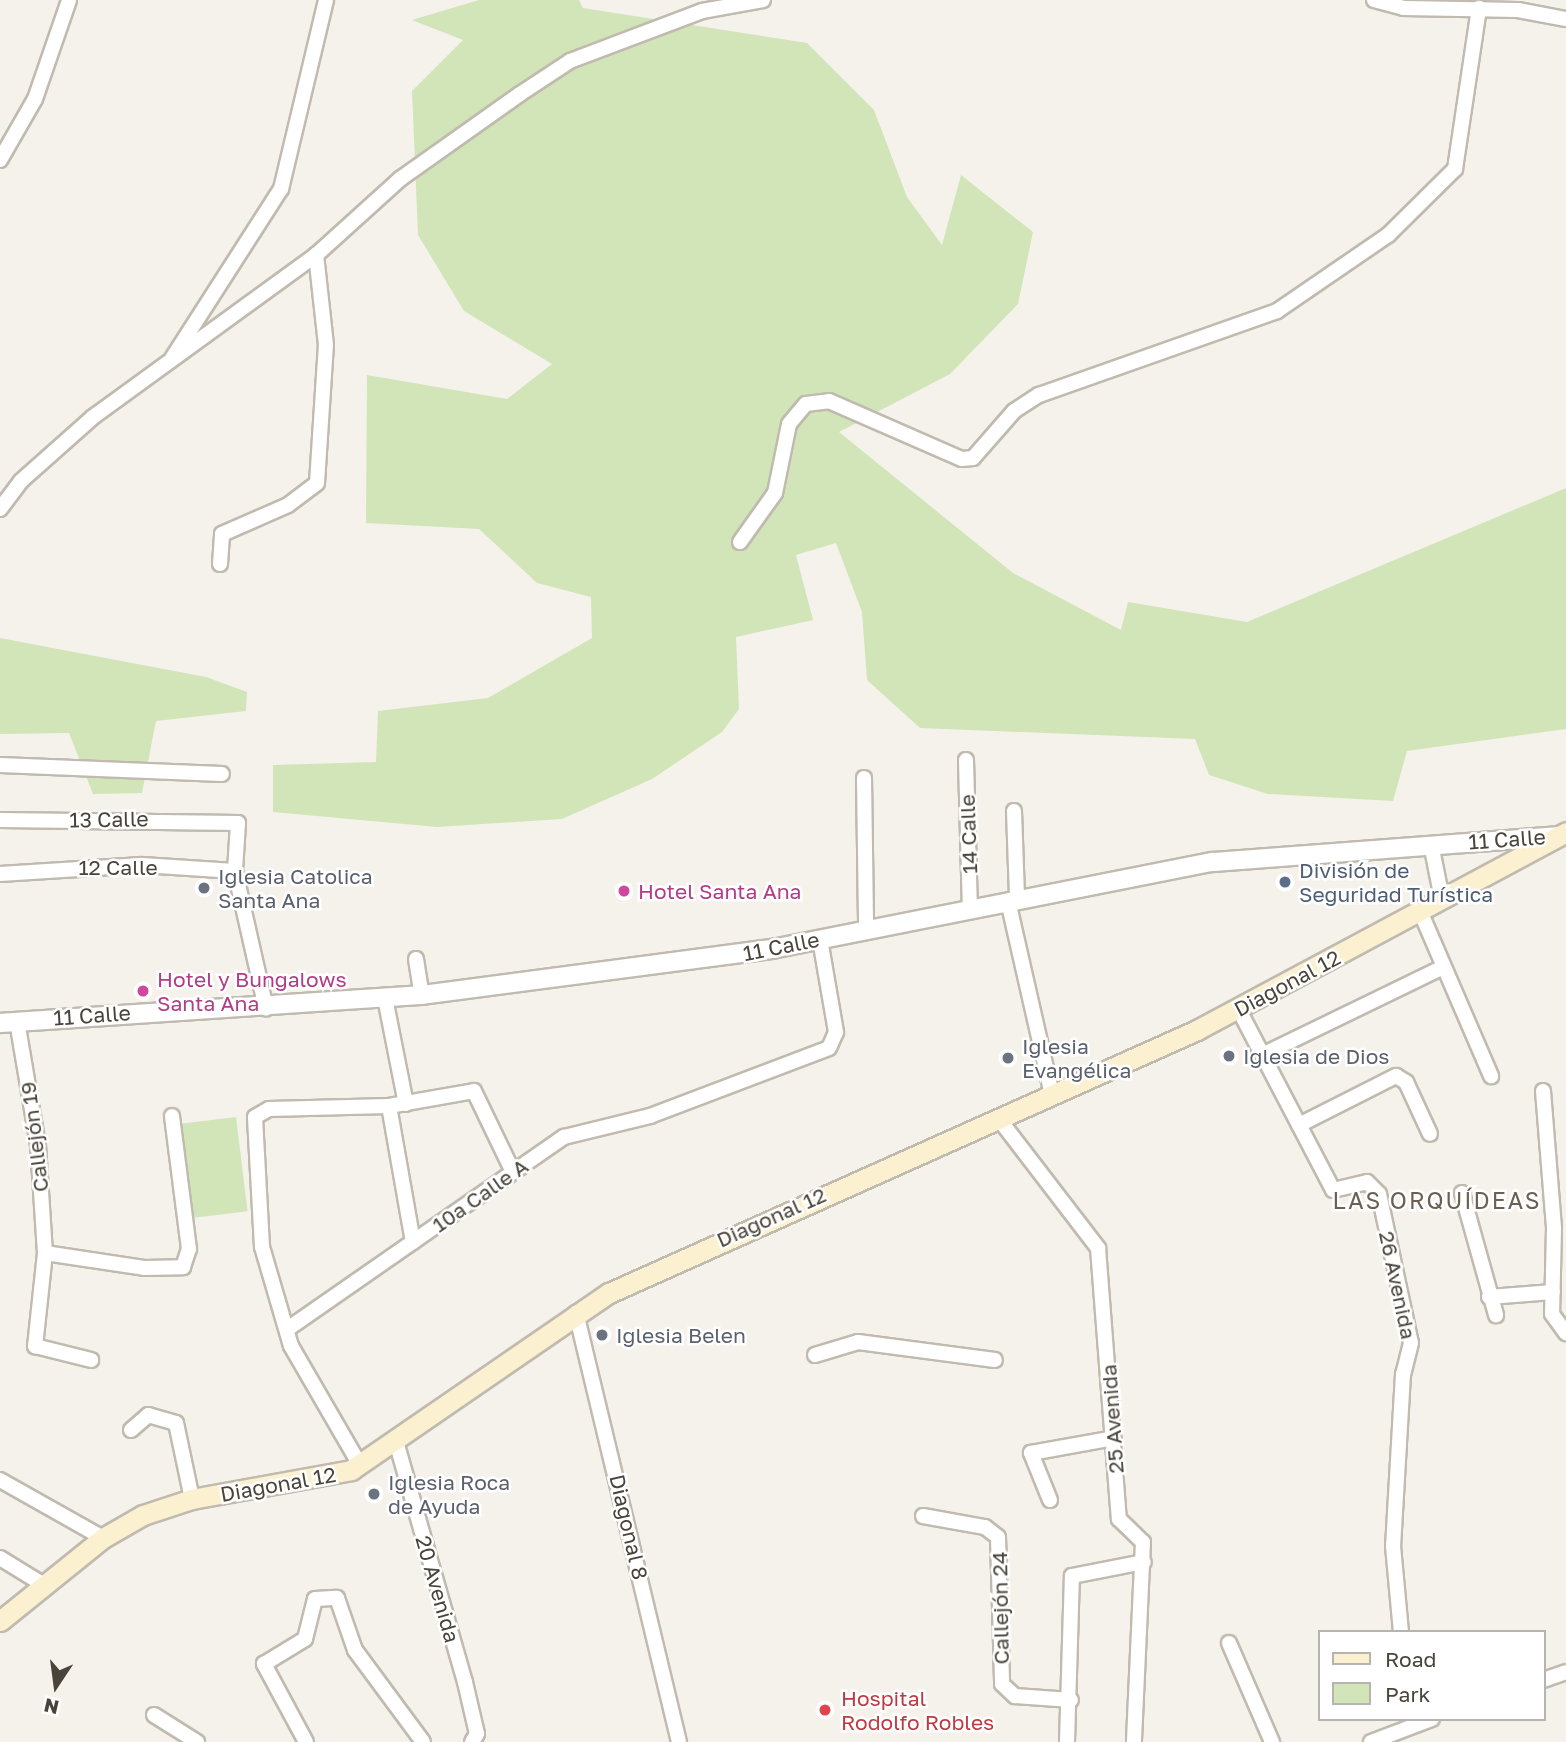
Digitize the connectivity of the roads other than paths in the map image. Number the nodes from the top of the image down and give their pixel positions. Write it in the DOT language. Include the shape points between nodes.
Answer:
graph roads {
  1 [pos="69,0"];
  2 [pos="326,0"];
  3 [pos="763,0"];
  4 [pos="1374,0"];
  5 [pos="1479,8"];
  6 [pos="1566,19"];
  7 [pos="0,160"];
  8 [pos="316,255"];
  9 [pos="168,364"];
  10 [pos="0,509"];
  11 [pos="740,542"];
  12 [pos="220,564"];
  13 [pos="966,760"];
  14 [pos="0,765"];
  15 [pos="222,774"];
  16 [pos="864,778"];
  17 [pos="1014,811"];
  18 [pos="0,820"];
  19 [pos="1562,834"];
  20 [pos="1431,844"];
  21 [pos="236,871"];
  22 [pos="0,874"];
  23 [pos="1442,899"];
  24 [pos="1013,900"];
  25 [pos="970,909"];
  26 [pos="1420,911"];
  27 [pos="866,930"];
  28 [pos="820,939"];
  29 [pos="416,959"];
  30 [pos="1443,967"];
  31 [pos="422,995"];
  32 [pos="385,998"];
  33 [pos="266,1009"];
  34 [pos="1239,1010"];
  35 [pos="8,1022"];
  36 [pos="1262,1055"];
  37 [pos="1491,1076"];
  38 [pos="1543,1091"];
  39 [pos="1052,1095"];
  40 [pos="406,1104"];
  41 [pos="389,1107"];
  42 [pos="172,1116"];
  43 [pos="999,1119"];
  44 [pos="1299,1125"];
  45 [pos="1430,1135"];
  46 [pos="513,1172"];
  47 [pos="1462,1193"];
  48 [pos="412,1241"];
  49 [pos="45,1253"];
  50 [pos="1553,1292"];
  51 [pos="1489,1297"];
  52 [pos="576,1313"];
  53 [pos="1496,1315"];
  54 [pos="289,1328"];
  55 [pos="1566,1333"];
  56 [pos="816,1355"];
  57 [pos="91,1360"];
  58 [pos="995,1360"];
  59 [pos="131,1430"];
  60 [pos="395,1438"];
  61 [pos="1114,1438"];
  62 [pos="360,1465"];
  63 [pos="0,1480"];
  64 [pos="192,1499"];
  65 [pos="1050,1500"];
  66 [pos="923,1516"];
  67 [pos="103,1538"];
  68 [pos="0,1558"];
  69 [pos="1144,1562"];
  70 [pos="44,1585"];
  71 [pos="0,1621"];
  72 [pos="1401,1630"];
  73 [pos="1229,1643"];
  74 [pos="1566,1672"];
  75 [pos="1545,1679"];
  76 [pos="1071,1700"];
  77 [pos="154,1715"];
  78 [pos="1424,1721"];
  79 [pos="474,1741"];
  80 [pos="197,1742"];
  81 [pos="306,1742"];
  82 [pos="423,1742"];
  83 [pos="678,1742"];
  84 [pos="1067,1742"];
  85 [pos="1134,1742"];
  86 [pos="1272,1742"];
  87 [pos="1371,1742"];
  1 -- 7 [label="street" via="34,99"];
  2 -- 9 [label="street" via="281,189"];
  3 -- 8 [label="street" via="702,12 570,61 400,179"];
  4 -- 5 [label="street" via="1403,8"];
  5 -- 6 [label="street"];
  5 -- 11 [label="street" via="1455,169 1388,234 1277,311 1039,395 1014,411 973,458 962,459 830,401 806,404 789,424 775,493"];
  8 -- 9 [label="street"];
  8 -- 12 [label="street" via="326,345 317,483 288,505 222,534"];
  9 -- 10 [label="street" via="93,417 21,481"];
  13 -- 25 [label="street, 14 Calle"];
  14 -- 15 [label="street"];
  16 -- 27 [label="street"];
  17 -- 24 [label="street"];
  18 -- 21 [label="street, 13 Calle" via="217,818 238,823"];
  19 -- 20 [label="street, 11 Calle"];
  19 -- 23 [label="main road, Diagonal 12"];
  20 -- 23 [label="street"];
  20 -- 24 [label="street, 11 Calle" via="1213,862"];
  21 -- 22 [label="street, 12 Calle" via="142,865"];
  21 -- 33 [label="street"];
  23 -- 26 [label="main road, Diagonal 12"];
  24 -- 25 [label="street, 11 Calle"];
  24 -- 39 [label="street"];
  25 -- 27 [label="street, 11 Calle"];
  26 -- 30 [label="street"];
  26 -- 34 [label="main road, Diagonal 12"];
  27 -- 28 [label="street, 11 Calle"];
  28 -- 31 [label="street, 11 Calle"];
  28 -- 46 [label="street, 10a Calle A" via="834,1043 650,1116 569,1135"];
  29 -- 31 [label="street"];
  30 -- 36 [label="street"];
  30 -- 37 [label="street"];
  31 -- 32 [label="street, 11 Calle"];
  32 -- 33 [label="street, 11 Calle"];
  32 -- 40 [label="street"];
  33 -- 35 [label="street, 11 Calle"];
  34 -- 36 [label="street, 26 Avenida"];
  34 -- 39 [label="main road, Diagonal 12"];
  35 -- 49 [label="street, Callejón 19" via="38,1145"];
  36 -- 44 [label="street, 26 Avenida"];
  38 -- 50 [label="street"];
  39 -- 43 [label="main road, Diagonal 12"];
  40 -- 41 [label="street"];
  40 -- 46 [label="street" via="478,1092"];
  41 -- 48 [label="street"];
  41 -- 54 [label="street" via="270,1109 255,1117 262,1247"];
  42 -- 49 [label="street" via="189,1249 183,1267 144,1268"];
  43 -- 52 [label="main road, Diagonal 12" via="692,1252"];
  43 -- 61 [label="street, 25 Avenida" via="1098,1248"];
  44 -- 45 [label="street" via="1396,1076 1406,1082"];
  44 -- 72 [label="street, 26 Avenida" via="1333,1190 1361,1182 1377,1190 1411,1343 1403,1374 1394,1540"];
  46 -- 48 [label="street, 10a Calle A"];
  47 -- 51 [label="street"];
  48 -- 54 [label="street, 10a Calle A"];
  49 -- 57 [label="street, Callejón 19" via="35,1346"];
  50 -- 51 [label="street"];
  50 -- 55 [label="street" via="1553,1321"];
  51 -- 53 [label="street"];
  52 -- 60 [label="main road, Diagonal 12"];
  52 -- 83 [label="street, Diagonal 8"];
  54 -- 62 [label="street" via="294,1353"];
  56 -- 58 [label="street" via="858,1342"];
  59 -- 64 [label="street" via="148,1415 176,1423"];
  60 -- 62 [label="main road, Diagonal 12"];
  60 -- 79 [label="street, 20 Avenida" via="466,1682"];
  61 -- 65 [label="street" via="1031,1453"];
  61 -- 69 [label="street, 25 Avenida" via="1119,1519 1143,1539"];
  62 -- 64 [label="main road, Diagonal 12" via="312,1480"];
  63 -- 67 [label="street"];
  64 -- 67 [label="main road, Diagonal 12"];
  66 -- 76 [label="street, Callejón 24" via="985,1527 998,1536 1002,1684 1014,1696"];
  67 -- 70 [label="main road, Diagonal 12"];
  68 -- 70 [label="street"];
  69 -- 76 [label="street" via="1074,1574"];
  69 -- 85 [label="street, 25 Avenida"];
  70 -- 71 [label="main road, Diagonal 12"];
  73 -- 86 [label="street"];
  74 -- 75 [label="street"];
  76 -- 84 [label="street"];
  77 -- 80 [label="street"];
  78 -- 87 [label="street"];
  81 -- 82 [label="street" via="264,1664 305,1639 313,1601 335,1598 355,1650"];
}
